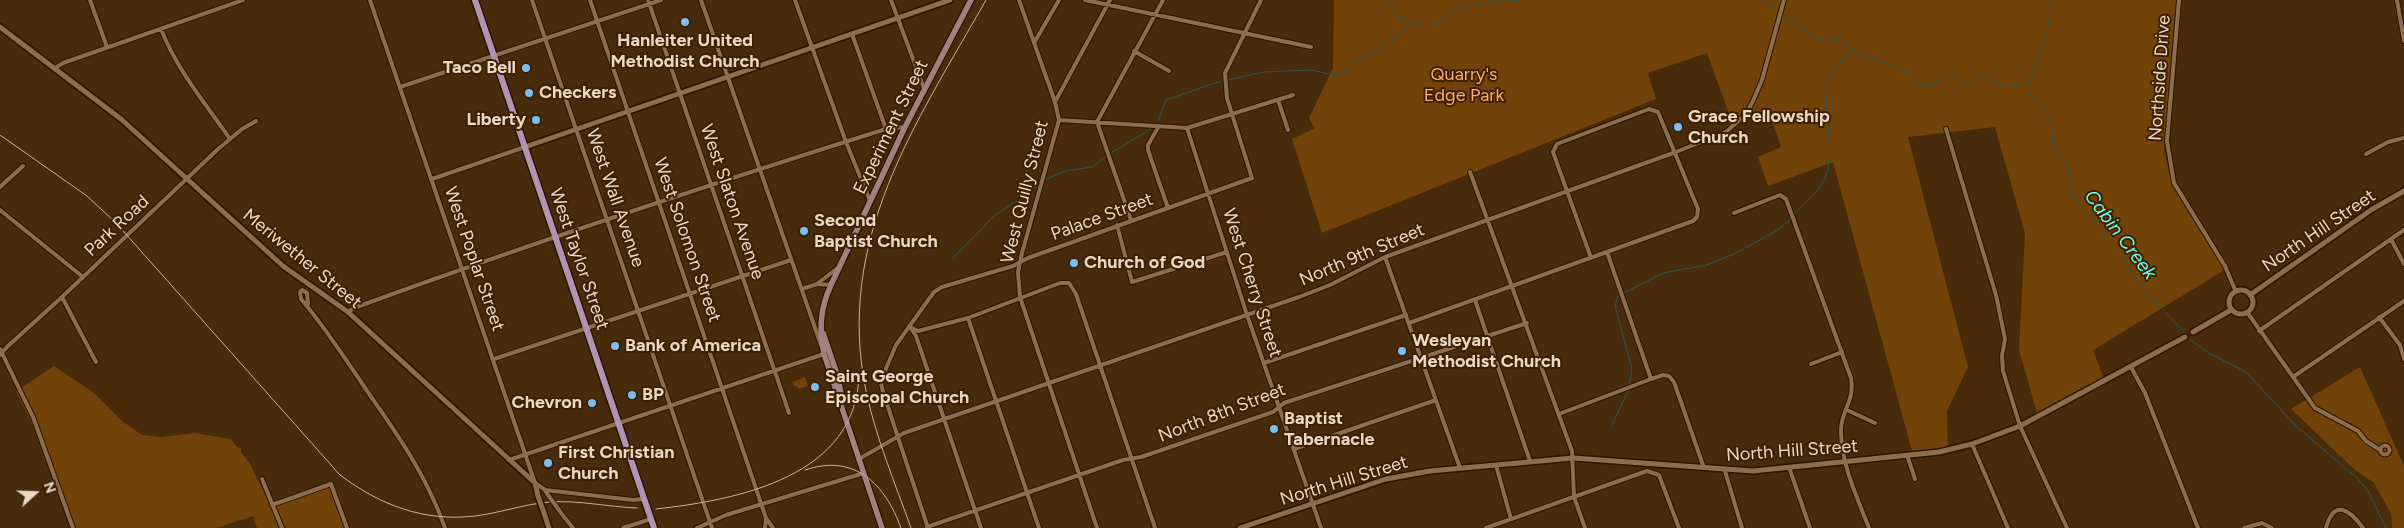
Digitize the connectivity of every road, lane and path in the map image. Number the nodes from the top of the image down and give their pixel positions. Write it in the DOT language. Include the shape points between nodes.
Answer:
graph roads {
  1 [pos="90,0"];
  2 [pos="224,0"];
  3 [pos="243,0"];
  4 [pos="370,0"];
  5 [pos="475,0"];
  6 [pos="532,0"];
  7 [pos="590,0"];
  8 [pos="661,0"];
  9 [pos="701,0"];
  10 [pos="795,0"];
  11 [pos="891,0"];
  12 [pos="950,0"];
  13 [pos="971,0"];
  14 [pos="1014,0"];
  15 [pos="1019,0"];
  16 [pos="1059,0"];
  17 [pos="1085,0"];
  18 [pos="1110,0"];
  19 [pos="1163,0"];
  20 [pos="1261,0"];
  21 [pos="1784,0"];
  22 [pos="2179,0"];
  23 [pos="2397,0"];
  24 [pos="649,2"];
  25 [pos="940,2"];
  26 [pos="1107,5"];
  27 [pos="226,6"];
  28 [pos="1021,7"];
  29 [pos="1155,15"];
  30 [pos="898,18"];
  31 [pos="598,22"];
  32 [pos="0,27"];
  33 [pos="161,29"];
  34 [pos="1243,33"];
  35 [pos="852,34"];
  36 [pos="546,40"];
  37 [pos="2404,41"];
  38 [pos="1034,43"];
  39 [pos="1311,47"];
  40 [pos="107,48"];
  41 [pos="812,48"];
  42 [pos="1134,51"];
  43 [pos="494,57"];
  44 [pos="55,68"];
  45 [pos="1169,71"];
  46 [pos="729,78"];
  47 [pos="400,87"];
  48 [pos="924,91"];
  49 [pos="681,94"];
  50 [pos="1293,95"];
  51 [pos="1278,100"];
  52 [pos="1055,102"];
  53 [pos="629,112"];
  54 [pos="1232,114"];
  55 [pos="1058,120"];
  56 [pos="256,121"];
  57 [pos="1097,122"];
  58 [pos="1159,126"];
  59 [pos="906,127"];
  60 [pos="1187,128"];
  61 [pos="1946,129"];
  62 [pos="577,130"];
  63 [pos="886,130"];
  64 [pos="1288,130"];
  65 [pos="230,139"];
  66 [pos="2402,139"];
  67 [pos="846,142"];
  68 [pos="524,147"];
  69 [pos="1676,152"];
  70 [pos="2366,154"];
  71 [pos="23,166"];
  72 [pos="761,170"];
  73 [pos="1470,172"];
  74 [pos="187,178"];
  75 [pos="432,179"];
  76 [pos="712,185"];
  77 [pos="0,186"];
  78 [pos="2404,191"];
  79 [pos="1568,192"];
  80 [pos="1208,194"];
  81 [pos="870,201"];
  82 [pos="660,203"];
  83 [pos="1168,208"];
  84 [pos="0,210"];
  85 [pos="1734,213"];
  86 [pos="608,220"];
  87 [pos="1131,220"];
  88 [pos="1488,220"];
  89 [pos="1117,225"];
  90 [pos="2404,230"];
  91 [pos="556,238"];
  92 [pos="2391,239"];
  93 [pos="1227,252"];
  94 [pos="1607,252"];
  95 [pos="1385,257"];
  96 [pos="1591,258"];
  97 [pos="791,260"];
  98 [pos="1020,262"];
  99 [pos="2404,264"];
  100 [pos="840,265"];
  101 [pos="463,268"];
  102 [pos="743,276"];
  103 [pos="83,277"];
  104 [pos="817,284"];
  105 [pos="830,285"];
  106 [pos="1513,286"];
  107 [pos="802,289"];
  108 [pos="2236,292"];
  109 [pos="691,294"];
  110 [pos="2250,295"];
  111 [pos="62,297"];
  112 [pos="1020,297"];
  113 [pos="1475,300"];
  114 [pos="2404,301"];
  115 [pos="308,304"];
  116 [pos="2231,310"];
  117 [pos="639,311"];
  118 [pos="348,312"];
  119 [pos="2247,312"];
  120 [pos="1248,315"];
  121 [pos="1406,315"];
  122 [pos="2379,317"];
  123 [pos="968,318"];
  124 [pos="1409,323"];
  125 [pos="1527,323"];
  126 [pos="820,324"];
  127 [pos="910,327"];
  128 [pos="587,329"];
  129 [pos="2259,331"];
  130 [pos="2193,332"];
  131 [pos="1487,336"];
  132 [pos="2185,337"];
  133 [pos="1,352"];
  134 [pos="1842,352"];
  135 [pos="824,354"];
  136 [pos="1421,358"];
  137 [pos="494,359"];
  138 [pos="2404,359"];
  139 [pos="96,362"];
  140 [pos="1264,363"];
  141 [pos="1812,364"];
  142 [pos="1101,366"];
  143 [pos="2132,367"];
  144 [pos="774,371"];
  145 [pos="2293,377"];
  146 [pos="1651,379"];
  147 [pos="1048,384"];
  148 [pos="723,388"];
  149 [pos="1436,400"];
  150 [pos="996,402"];
  151 [pos="670,406"];
  152 [pos="1279,407"];
  153 [pos="1847,410"];
  154 [pos="789,413"];
  155 [pos="1559,414"];
  156 [pos="846,418"];
  157 [pos="945,419"];
  158 [pos="619,423"];
  159 [pos="1875,423"];
  160 [pos="2020,426"];
  161 [pos="897,436"];
  162 [pos="1972,444"];
  163 [pos="1294,449"];
  164 [pos="2380,450"];
  165 [pos="525,455"];
  166 [pos="1907,456"];
  167 [pos="1131,458"];
  168 [pos="1573,458"];
  169 [pos="509,460"];
  170 [pos="859,460"];
  171 [pos="1530,461"];
  172 [pos="1845,461"];
  173 [pos="1496,465"];
  174 [pos="1789,467"];
  175 [pos="1460,468"];
  176 [pos="1704,468"];
  177 [pos="1724,470"];
  178 [pos="864,473"];
  179 [pos="1079,475"];
  180 [pos="262,479"];
  181 [pos="1915,479"];
  182 [pos="535,483"];
  183 [pos="544,489"];
  184 [pos="1027,492"];
  185 [pos="1574,497"];
  186 [pos="644,499"];
  187 [pos="1313,504"];
  188 [pos="272,505"];
  189 [pos="762,505"];
  190 [pos="975,510"];
  191 [pos="766,518"];
  192 [pos="651,519"];
  193 [pos="1511,519"];
  194 [pos="710,522"];
  195 [pos="927,527"];
  196 [pos="72,528"];
  197 [pos="282,528"];
  198 [pos="348,528"];
  199 [pos="445,528"];
  200 [pos="549,528"];
  201 [pos="573,528"];
  202 [pos="623,528"];
  203 [pos="654,528"];
  204 [pos="697,528"];
  205 [pos="712,528"];
  206 [pos="765,528"];
  207 [pos="773,528"];
  208 [pos="882,528"];
  209 [pos="981,528"];
  210 [pos="1039,528"];
  211 [pos="1097,528"];
  212 [pos="1155,528"];
  213 [pos="1240,528"];
  214 [pos="1321,528"];
  215 [pos="1486,528"];
  216 [pos="1586,528"];
  217 [pos="1679,528"];
  218 [pos="1742,528"];
  219 [pos="1810,528"];
  220 [pos="1868,528"];
  221 [pos="2008,528"];
  222 [pos="2067,528"];
  223 [pos="2198,528"];
  224 [pos="2244,528"];
  225 [pos="2272,528"];
  226 [pos="2326,528"];
  227 [pos="2363,528"];
  1 -- 40 [label="street"];
  2 -- 27 [label="street"];
  3 -- 27 [label="street"];
  4 -- 47 [label="street, West Poplar Street"];
  5 -- 43 [label="main road, West Taylor Street"];
  6 -- 36 [label="street, West Wall Avenue"];
  7 -- 31 [label="street, West Solomon Street"];
  8 -- 24 [label="street"];
  9 -- 46 [label="street"];
  10 -- 41 [label="street"];
  11 -- 30 [label="street"];
  12 -- 25 [label="street"];
  13 -- 48 [label="main road, Experiment Street"];
  14 -- 28 [label="street, West Quilly Street"];
  15 -- 28 [label="street, West Quilly Street"];
  16 -- 38 [label="street"];
  17 -- 26 [label="street"];
  18 -- 26 [label="street"];
  19 -- 29 [label="street"];
  20 -- 34 [label="street"];
  21 -- 69 [label="street, North 9th Street" via="1762,80 1746,114 1726,132"];
  22 -- 108 [label="street, Northside Drive" via="2167,141 2170,166 2174,183 2225,266"];
  23 -- 37 [label="street"];
  24 -- 31 [label="street"];
  24 -- 49 [label="street, West Slaton Avenue"];
  25 -- 30 [label="street"];
  26 -- 29 [label="street"];
  26 -- 52 [label="street"];
  27 -- 33 [label="street"];
  28 -- 38 [label="street, West Quilly Street"];
  29 -- 34 [label="street"];
  29 -- 42 [label="street"];
  30 -- 35 [label="street"];
  30 -- 48 [label="street"];
  31 -- 36 [label="street"];
  31 -- 53 [label="street, West Solomon Street"];
  32 -- 44 [label="street, Meriwether Street"];
  33 -- 40 [label="street"];
  33 -- 65 [label="street" via="169,51"];
  34 -- 39 [label="street"];
  34 -- 54 [label="street" via="1224,80"];
  35 -- 41 [label="street"];
  35 -- 63 [label="street"];
  36 -- 43 [label="street"];
  36 -- 62 [label="street, West Wall Avenue"];
  38 -- 52 [label="street, West Quilly Street"];
  40 -- 44 [label="street"];
  41 -- 46 [label="street"];
  41 -- 67 [label="street"];
  42 -- 45 [label="street"];
  42 -- 57 [label="street"];
  43 -- 47 [label="street"];
  43 -- 68 [label="main road, West Taylor Street"];
  44 -- 74 [label="street, Meriwether Street" via="121,119"];
  46 -- 49 [label="street"];
  46 -- 72 [label="street"];
  47 -- 75 [label="street, West Poplar Street"];
  48 -- 59 [label="main road, Experiment Street"];
  49 -- 53 [label="street"];
  49 -- 76 [label="street, West Slaton Avenue"];
  50 -- 51 [label="street"];
  51 -- 54 [label="street"];
  51 -- 64 [label="street"];
  52 -- 55 [label="street, West Quilly Street"];
  53 -- 62 [label="street"];
  53 -- 82 [label="street, West Solomon Street"];
  54 -- 60 [label="street"];
  54 -- 80 [label="street, Palace Street" via="1252,178"];
  55 -- 57 [label="street"];
  55 -- 98 [label="street, West Quilly Street"];
  56 -- 65 [label="street, Park Road"];
  57 -- 58 [label="street"];
  57 -- 87 [label="street"];
  58 -- 60 [label="street"];
  58 -- 83 [label="street" via="1148,150"];
  59 -- 63 [label="street"];
  59 -- 81 [label="main road, Experiment Street"];
  60 -- 80 [label="street, West Cherry Street"];
  61 -- 160 [label="street" via="1996,295 2005,340 2003,371"];
  62 -- 68 [label="street"];
  62 -- 86 [label="street, West Wall Avenue"];
  63 -- 67 [label="street"];
  65 -- 74 [label="street, Park Road"];
  66 -- 70 [label="street" via="2388,142"];
  67 -- 72 [label="street"];
  67 -- 81 [label="street"];
  68 -- 75 [label="street"];
  68 -- 91 [label="main road, West Taylor Street"];
  69 -- 79 [label="street, North 9th Street"];
  69 -- 79 [label="street" via="1658,112 1649,109 1553,148"];
  69 -- 94 [label="street" via="1698,209 1697,217"];
  71 -- 77 [label="street"];
  72 -- 76 [label="street"];
  72 -- 97 [label="street"];
  73 -- 88 [label="street"];
  74 -- 103 [label="street, Park Road"];
  74 -- 118 [label="street, Meriwether Street" via="283,266"];
  75 -- 101 [label="street, West Poplar Street"];
  76 -- 82 [label="street"];
  76 -- 102 [label="street, West Slaton Avenue"];
  78 -- 110 [label="street, North Hill Street" via="2371,210"];
  79 -- 88 [label="street, North 9th Street"];
  79 -- 96 [label="street"];
  80 -- 83 [label="street, Palace Street"];
  80 -- 93 [label="street, West Cherry Street"];
  81 -- 100 [label="main road, Experiment Street"];
  82 -- 86 [label="street"];
  82 -- 109 [label="street, West Solomon Street"];
  83 -- 87 [label="street, Palace Street"];
  84 -- 103 [label="street"];
  85 -- 134 [label="street" via="1780,195 1786,199"];
  86 -- 91 [label="street"];
  86 -- 117 [label="street, West Wall Avenue"];
  87 -- 89 [label="street, Palace Street"];
  88 -- 95 [label="street, North 9th Street"];
  88 -- 106 [label="street"];
  89 -- 93 [label="street" via="1132,282"];
  89 -- 98 [label="street, Palace Street"];
  90 -- 92 [label="street"];
  91 -- 101 [label="street"];
  91 -- 128 [label="main road, West Taylor Street"];
  92 -- 99 [label="street"];
  92 -- 129 [label="street"];
  93 -- 120 [label="street, West Cherry Street"];
  94 -- 96 [label="street"];
  94 -- 146 [label="street"];
  95 -- 120 [label="street, North 9th Street" via="1330,285"];
  95 -- 121 [label="street"];
  96 -- 106 [label="street"];
  97 -- 102 [label="street"];
  97 -- 107 [label="street"];
  98 -- 112 [label="street, West Quilly Street"];
  98 -- 127 [label="street, Palace Street" via="934,292"];
  100 -- 104 [label="street"];
  100 -- 105 [label="main road, Experiment Street"];
  101 -- 118 [label="street"];
  101 -- 137 [label="street, West Poplar Street"];
  102 -- 109 [label="street"];
  102 -- 144 [label="street, West Slaton Avenue"];
  103 -- 111 [label="street, Park Road"];
  104 -- 105 [label="street"];
  104 -- 107 [label="street"];
  105 -- 126 [label="main road, Experiment Street"];
  106 -- 113 [label="street"];
  106 -- 125 [label="street"];
  107 -- 135 [label="street"];
  108 -- 110 [label="street"];
  108 -- 116 [label="street" via="2229,300"];
  109 -- 117 [label="street"];
  109 -- 148 [label="street, West Solomon Street"];
  110 -- 119 [label="street" via="2252,302"];
  111 -- 133 [label="street, Park Road"];
  111 -- 139 [label="street"];
  112 -- 123 [label="street"];
  112 -- 142 [label="street" via="1069,283 1076,294"];
  112 -- 147 [label="street, West Quilly Street"];
  113 -- 124 [label="street"];
  113 -- 131 [label="street"];
  114 -- 122 [label="street"];
  115 -- 199 [label="street" via="420,469"];
  116 -- 119 [label="street" via="2237,314"];
  116 -- 130 [label="street, North Hill Street"];
  117 -- 128 [label="street"];
  117 -- 151 [label="street, West Wall Avenue"];
  118 -- 169 [label="street, Meriwether Street"];
  119 -- 129 [label="street"];
  120 -- 140 [label="street, West Cherry Street"];
  120 -- 142 [label="street, North 9th Street"];
  121 -- 124 [label="street"];
  121 -- 140 [label="street"];
  122 -- 138 [label="street" via="2400,345"];
  122 -- 145 [label="street"];
  123 -- 127 [label="street" via="918,331"];
  123 -- 150 [label="street"];
  124 -- 136 [label="street"];
  125 -- 131 [label="street, North 8th Street"];
  125 -- 155 [label="street"];
  126 -- 135 [label="main road, Experiment Street"];
  126 -- 156 [label="main road" via="838,377"];
  127 -- 157 [label="street"];
  127 -- 161 [label="street, Palace Street" via="896,345 881,383"];
  128 -- 137 [label="street"];
  128 -- 158 [label="main road, West Taylor Street"];
  129 -- 145 [label="street"];
  130 -- 132 [label="street, North Hill Street"];
  131 -- 136 [label="street, North 8th Street"];
  131 -- 171 [label="street"];
  132 -- 143 [label="street, North Hill Street"];
  133 -- 196 [label="street" via="32,417"];
  134 -- 141 [label="street"];
  134 -- 153 [label="street" via="1853,389"];
  135 -- 144 [label="street"];
  135 -- 156 [label="main road, Experiment Street"];
  136 -- 149 [label="street"];
  136 -- 152 [label="street, North 8th Street"];
  137 -- 165 [label="street, West Poplar Street"];
  140 -- 152 [label="street, West Cherry Street"];
  142 -- 147 [label="street, North 9th Street"];
  142 -- 167 [label="street"];
  143 -- 160 [label="street, North Hill Street"];
  143 -- 223 [label="street"];
  144 -- 148 [label="street"];
  144 -- 154 [label="street, West Slaton Avenue"];
  145 -- 164 [label="street" via="2315,408 2358,431"];
  146 -- 155 [label="street"];
  146 -- 176 [label="street" via="1664,375 1674,382"];
  147 -- 150 [label="street, North 9th Street"];
  147 -- 179 [label="street, West Quilly Street"];
  148 -- 151 [label="street"];
  148 -- 189 [label="street, West Solomon Street"];
  149 -- 163 [label="street"];
  149 -- 175 [label="street"];
  150 -- 157 [label="street, North 9th Street"];
  150 -- 184 [label="street"];
  151 -- 158 [label="street"];
  151 -- 194 [label="street, West Wall Avenue"];
  152 -- 163 [label="street, West Cherry Street"];
  152 -- 167 [label="street, North 8th Street" via="1273,412"];
  153 -- 159 [label="street"];
  153 -- 172 [label="street" via="1841,429"];
  155 -- 168 [label="street"];
  156 -- 170 [label="main road"];
  157 -- 161 [label="street, North 9th Street"];
  157 -- 190 [label="street"];
  158 -- 165 [label="street"];
  158 -- 186 [label="main road, West Taylor Street"];
  160 -- 162 [label="street, North Hill Street"];
  160 -- 222 [label="street"];
  161 -- 170 [label="street, North 9th Street"];
  161 -- 195 [label="street, Palace Street"];
  162 -- 166 [label="street, North Hill Street"];
  162 -- 221 [label="street"];
  163 -- 187 [label="street, West Cherry Street"];
  165 -- 169 [label="street"];
  165 -- 182 [label="street, West Poplar Street"];
  166 -- 172 [label="street, North Hill Street"];
  166 -- 181 [label="street"];
  167 -- 179 [label="street, North 8th Street"];
  167 -- 212 [label="street"];
  168 -- 171 [label="street, North Hill Street"];
  168 -- 176 [label="street, North Hill Street"];
  168 -- 185 [label="street"];
  169 -- 182 [label="street, Meriwether Street"];
  170 -- 178 [label="main road"];
  171 -- 173 [label="street, North Hill Street"];
  172 -- 174 [label="street, North Hill Street"];
  172 -- 220 [label="street"];
  173 -- 175 [label="street, North Hill Street"];
  173 -- 193 [label="street"];
  174 -- 177 [label="street, North Hill Street"];
  174 -- 219 [label="street"];
  175 -- 187 [label="street, North Hill Street" via="1409,473"];
  176 -- 177 [label="street, North Hill Street"];
  177 -- 218 [label="street"];
  178 -- 189 [label="street"];
  178 -- 208 [label="main road"];
  179 -- 184 [label="street, North 8th Street"];
  179 -- 211 [label="street, West Quilly Street"];
  180 -- 188 [label="street"];
  182 -- 183 [label="street, Meriwether Street"];
  182 -- 200 [label="street, West Poplar Street, bridge"];
  183 -- 186 [label="street"];
  183 -- 201 [label="street, Meriwether Street, bridge"];
  184 -- 190 [label="street, North 8th Street"];
  184 -- 210 [label="street"];
  185 -- 193 [label="street"];
  185 -- 216 [label="street"];
  185 -- 217 [label="street" via="1647,471 1660,475"];
  186 -- 192 [label="main road, West Taylor Street"];
  187 -- 213 [label="street, North Hill Street"];
  187 -- 214 [label="street, West Cherry Street"];
  188 -- 197 [label="street"];
  188 -- 198 [label="street" via="331,484"];
  189 -- 191 [label="street, West Solomon Street"];
  189 -- 194 [label="street"];
  190 -- 195 [label="street, North 8th Street"];
  190 -- 209 [label="street"];
  191 -- 206 [label="street, West Solomon Street"];
  191 -- 207 [label="street, West Solomon Street"];
  192 -- 202 [label="street"];
  192 -- 203 [label="main road, West Taylor Street"];
  193 -- 215 [label="street"];
  194 -- 204 [label="street"];
  194 -- 205 [label="street, West Wall Avenue"];
  224 -- 225 [label="street" via="2262,523"];
  226 -- 227 [label="street" via="2332,514 2343,509 2350,512"];
}
